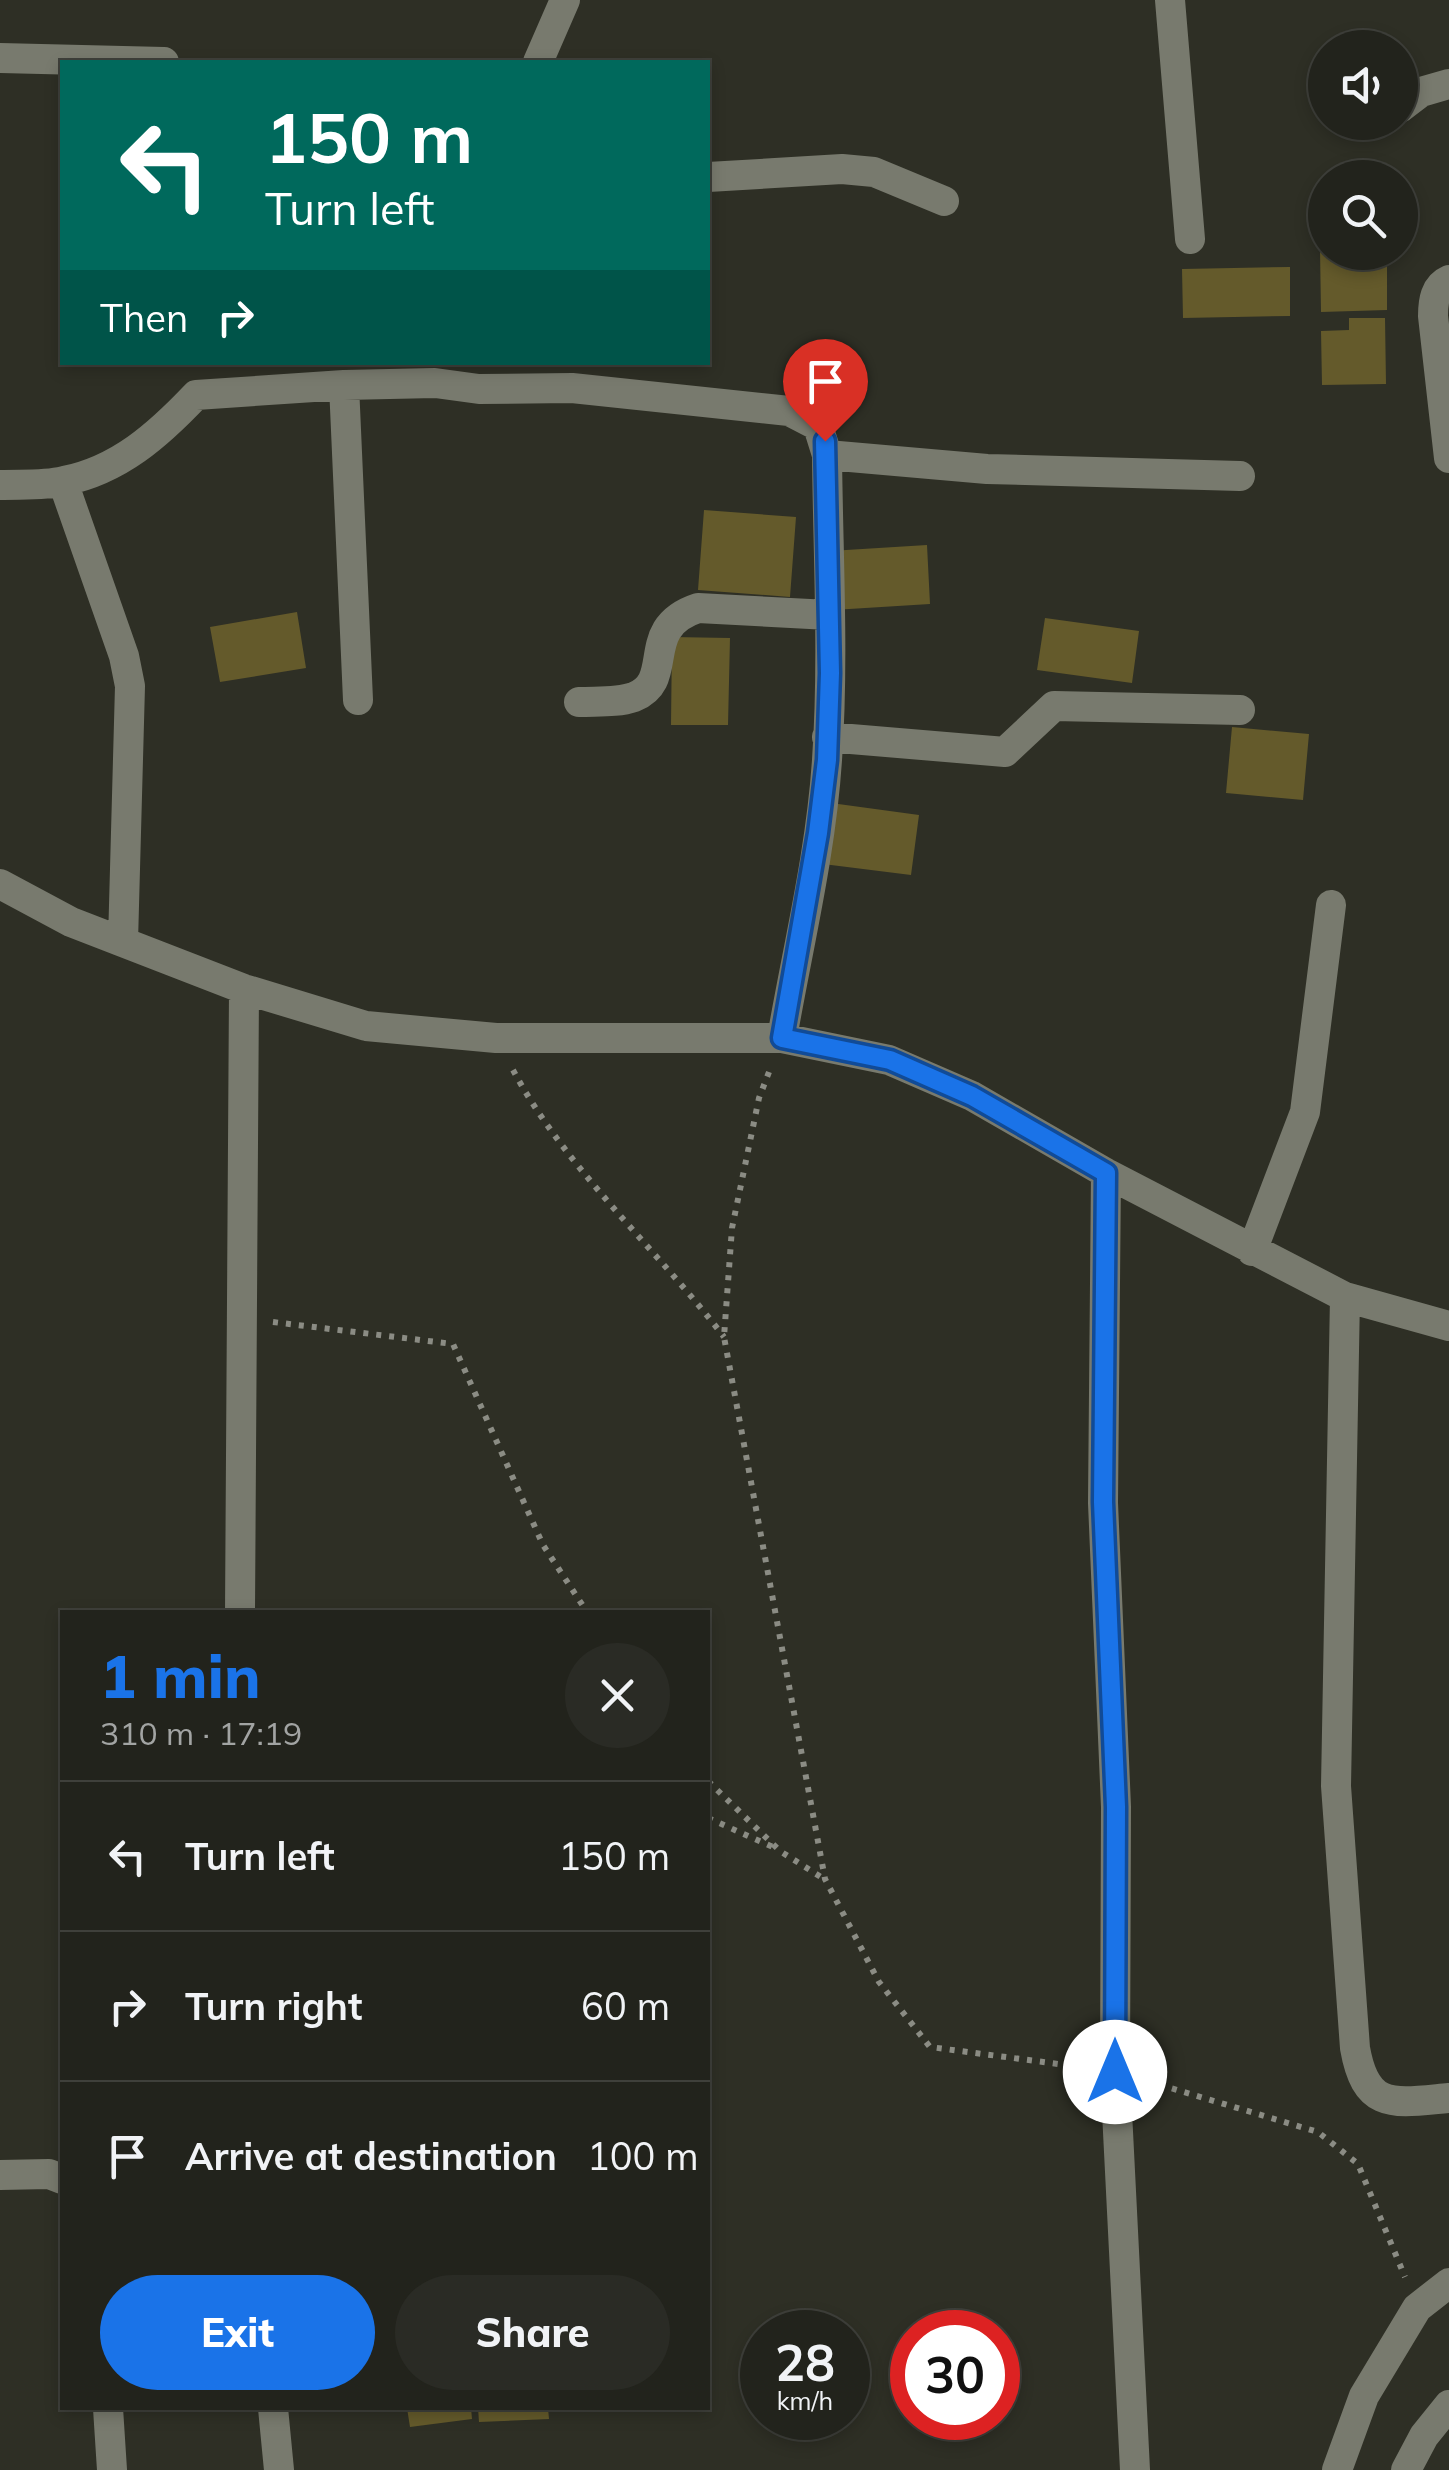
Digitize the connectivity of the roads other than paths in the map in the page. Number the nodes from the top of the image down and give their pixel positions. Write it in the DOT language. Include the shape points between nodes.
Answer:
graph roads {
  1 [pos="565,0"];
  2 [pos="1170,0"];
  3 [pos="0,58"];
  4 [pos="82,60"];
  5 [pos="539,60"];
  6 [pos="1449,84"];
  7 [pos="1418,94"];
  8 [pos="710,177"];
  9 [pos="944,200"];
  10 [pos="1190,238"];
  11 [pos="1449,280"];
  12 [pos="572,375"];
  13 [pos="344,385"];
  14 [pos="826,455"];
  15 [pos="1449,458"];
  16 [pos="1240,476"];
  17 [pos="63,482"];
  18 [pos="0,485"];
  19 [pos="828,615"];
  20 [pos="358,700"];
  21 [pos="579,702"];
  22 [pos="1240,710"];
  23 [pos="828,737"];
  24 [pos="0,884"];
  25 [pos="1331,905"];
  26 [pos="124,942"];
  27 [pos="244,989"];
  28 [pos="782,1038"];
  29 [pos="1106,1173"];
  30 [pos="1252,1251"];
  31 [pos="1345,1297"];
  32 [pos="1449,1326"];
  33 [pos="240,1610"];
  34 [pos="1449,2098"];
  35 [pos="58,2174"];
  36 [pos="0,2175"];
  37 [pos="1449,2283"];
  38 [pos="1449,2406"];
  39 [pos="108,2410"];
  40 [pos="273,2410"];
  41 [pos="112,2470"];
  42 [pos="279,2470"];
  43 [pos="1135,2470"];
  44 [pos="1337,2470"];
  45 [pos="1406,2470"];
  1 -- 5 [label="street"];
  2 -- 10 [label="street"];
  3 -- 4 [label="street"];
  6 -- 7 [label="street"];
  8 -- 9 [label="street" via="874,172"];
  11 -- 15 [label="street" via="1434,300 1433,316"];
  12 -- 13 [label="street" via="479,389"];
  12 -- 14 [label="street" via="789,411 818,426"];
  13 -- 17 [label="street" via="196,396 158,435 111,466"];
  13 -- 20 [label="street"];
  14 -- 16 [label="street" via="986,469"];
  14 -- 19 [label="street"];
  17 -- 18 [label="street"];
  17 -- 26 [label="street" via="130,686"];
  19 -- 21 [label="street" via="698,608 683,613 669,623 652,681 638,696"];
  19 -- 23 [label="street"];
  22 -- 23 [label="street" via="1054,706 1005,752"];
  23 -- 28 [label="street"];
  24 -- 26 [label="street"];
  25 -- 30 [label="street" via="1305,1112"];
  26 -- 27 [label="street"];
  27 -- 28 [label="street" via="366,1026 496,1038"];
  27 -- 33 [label="street"];
  28 -- 29 [label="street" via="890,1060 972,1096"];
  29 -- 30 [label="street"];
  29 -- 43 [label="street" via="1103,1502 1116,1807 1115,2072"];
  30 -- 31 [label="street"];
  31 -- 32 [label="street"];
  31 -- 34 [label="street" via="1336,1786 1355,2048 1369,2092 1385,2099"];
  35 -- 36 [label="street"];
  37 -- 44 [label="street" via="1417,2308 1364,2396"];
  38 -- 45 [label="street"];
  39 -- 41 [label="street"];
  40 -- 42 [label="street"];
}
